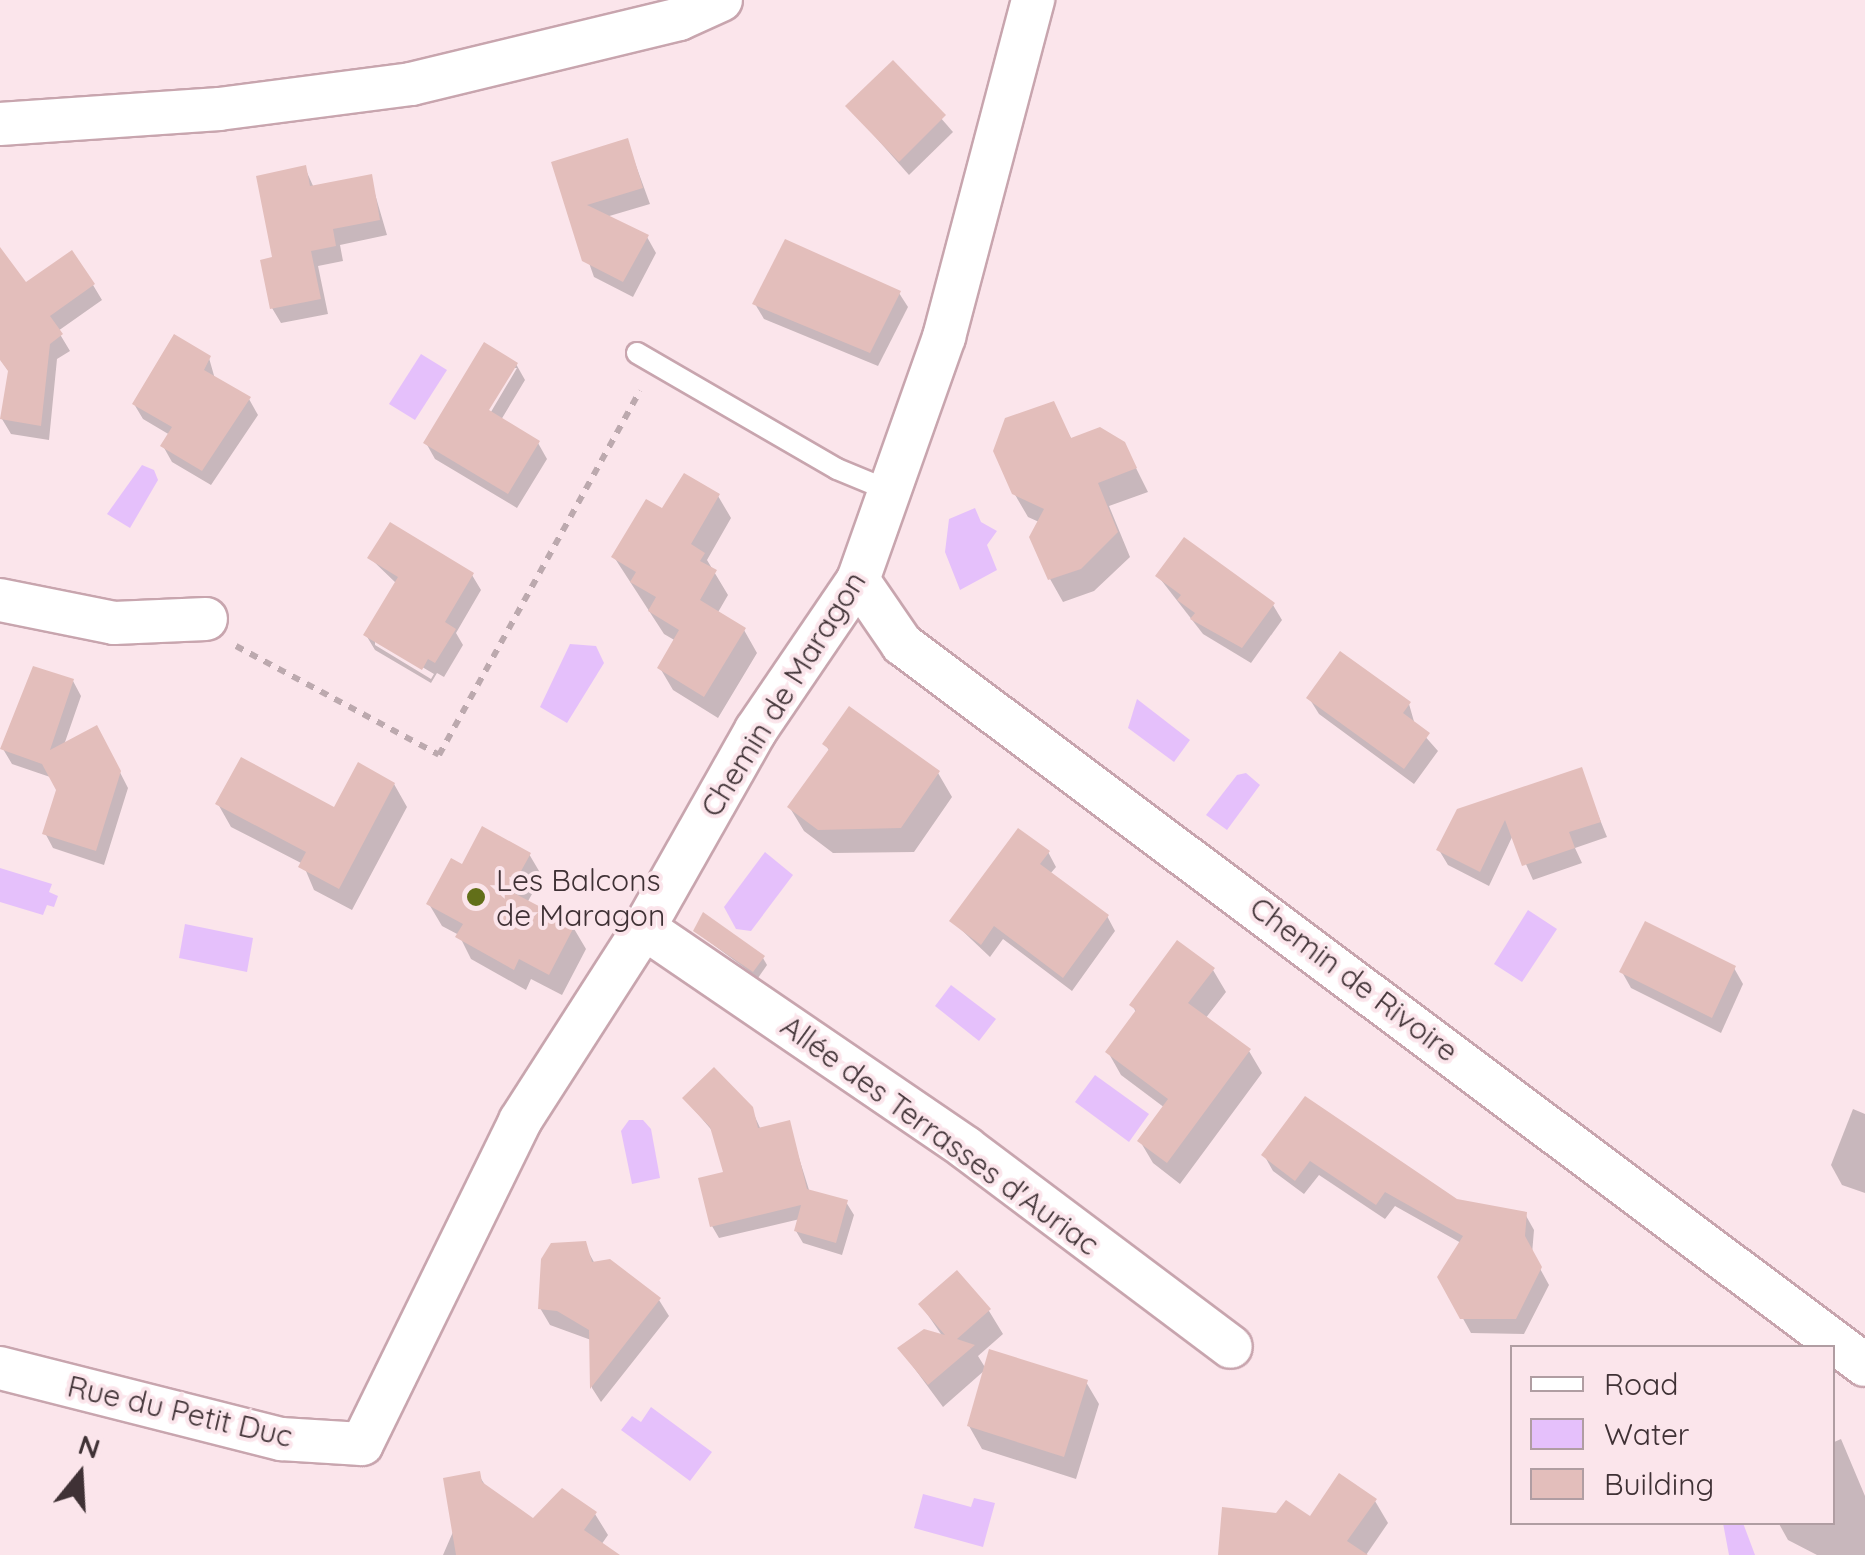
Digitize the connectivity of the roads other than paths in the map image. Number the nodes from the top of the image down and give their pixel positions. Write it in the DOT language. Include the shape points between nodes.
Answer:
graph roads {
  1 [pos="721,0"];
  2 [pos="1033,0"];
  3 [pos="0,124"];
  4 [pos="646,358"];
  5 [pos="890,491"];
  6 [pos="858,580"];
  7 [pos="0,600"];
  8 [pos="206,619"];
  9 [pos="644,928"];
  10 [pos="1231,1348"];
  11 [pos="1865,1364"];
  12 [pos="0,1368"];
  13 [pos="362,1444"];
  1 -- 3 [label="street" via="678,19 411,84 218,109"];
  2 -- 5 [label="street, Chemin de Maragon" via="944,337"];
  4 -- 5 [label="lane" via="837,469"];
  5 -- 6 [label="street, Chemin de Maragon"];
  6 -- 9 [label="street, Chemin de Maragon" via="756,730"];
  6 -- 11 [label="street, Chemin de Rivoire" via="902,644"];
  7 -- 8 [label="street" via="114,623"];
  9 -- 10 [label="street, Allée des Terrasses d'Auriac" via="966,1148"];
  9 -- 13 [label="street, Chemin de Maragon" via="520,1121"];
  12 -- 13 [label="street, Rue du Petit Duc" via="281,1439"];
}
